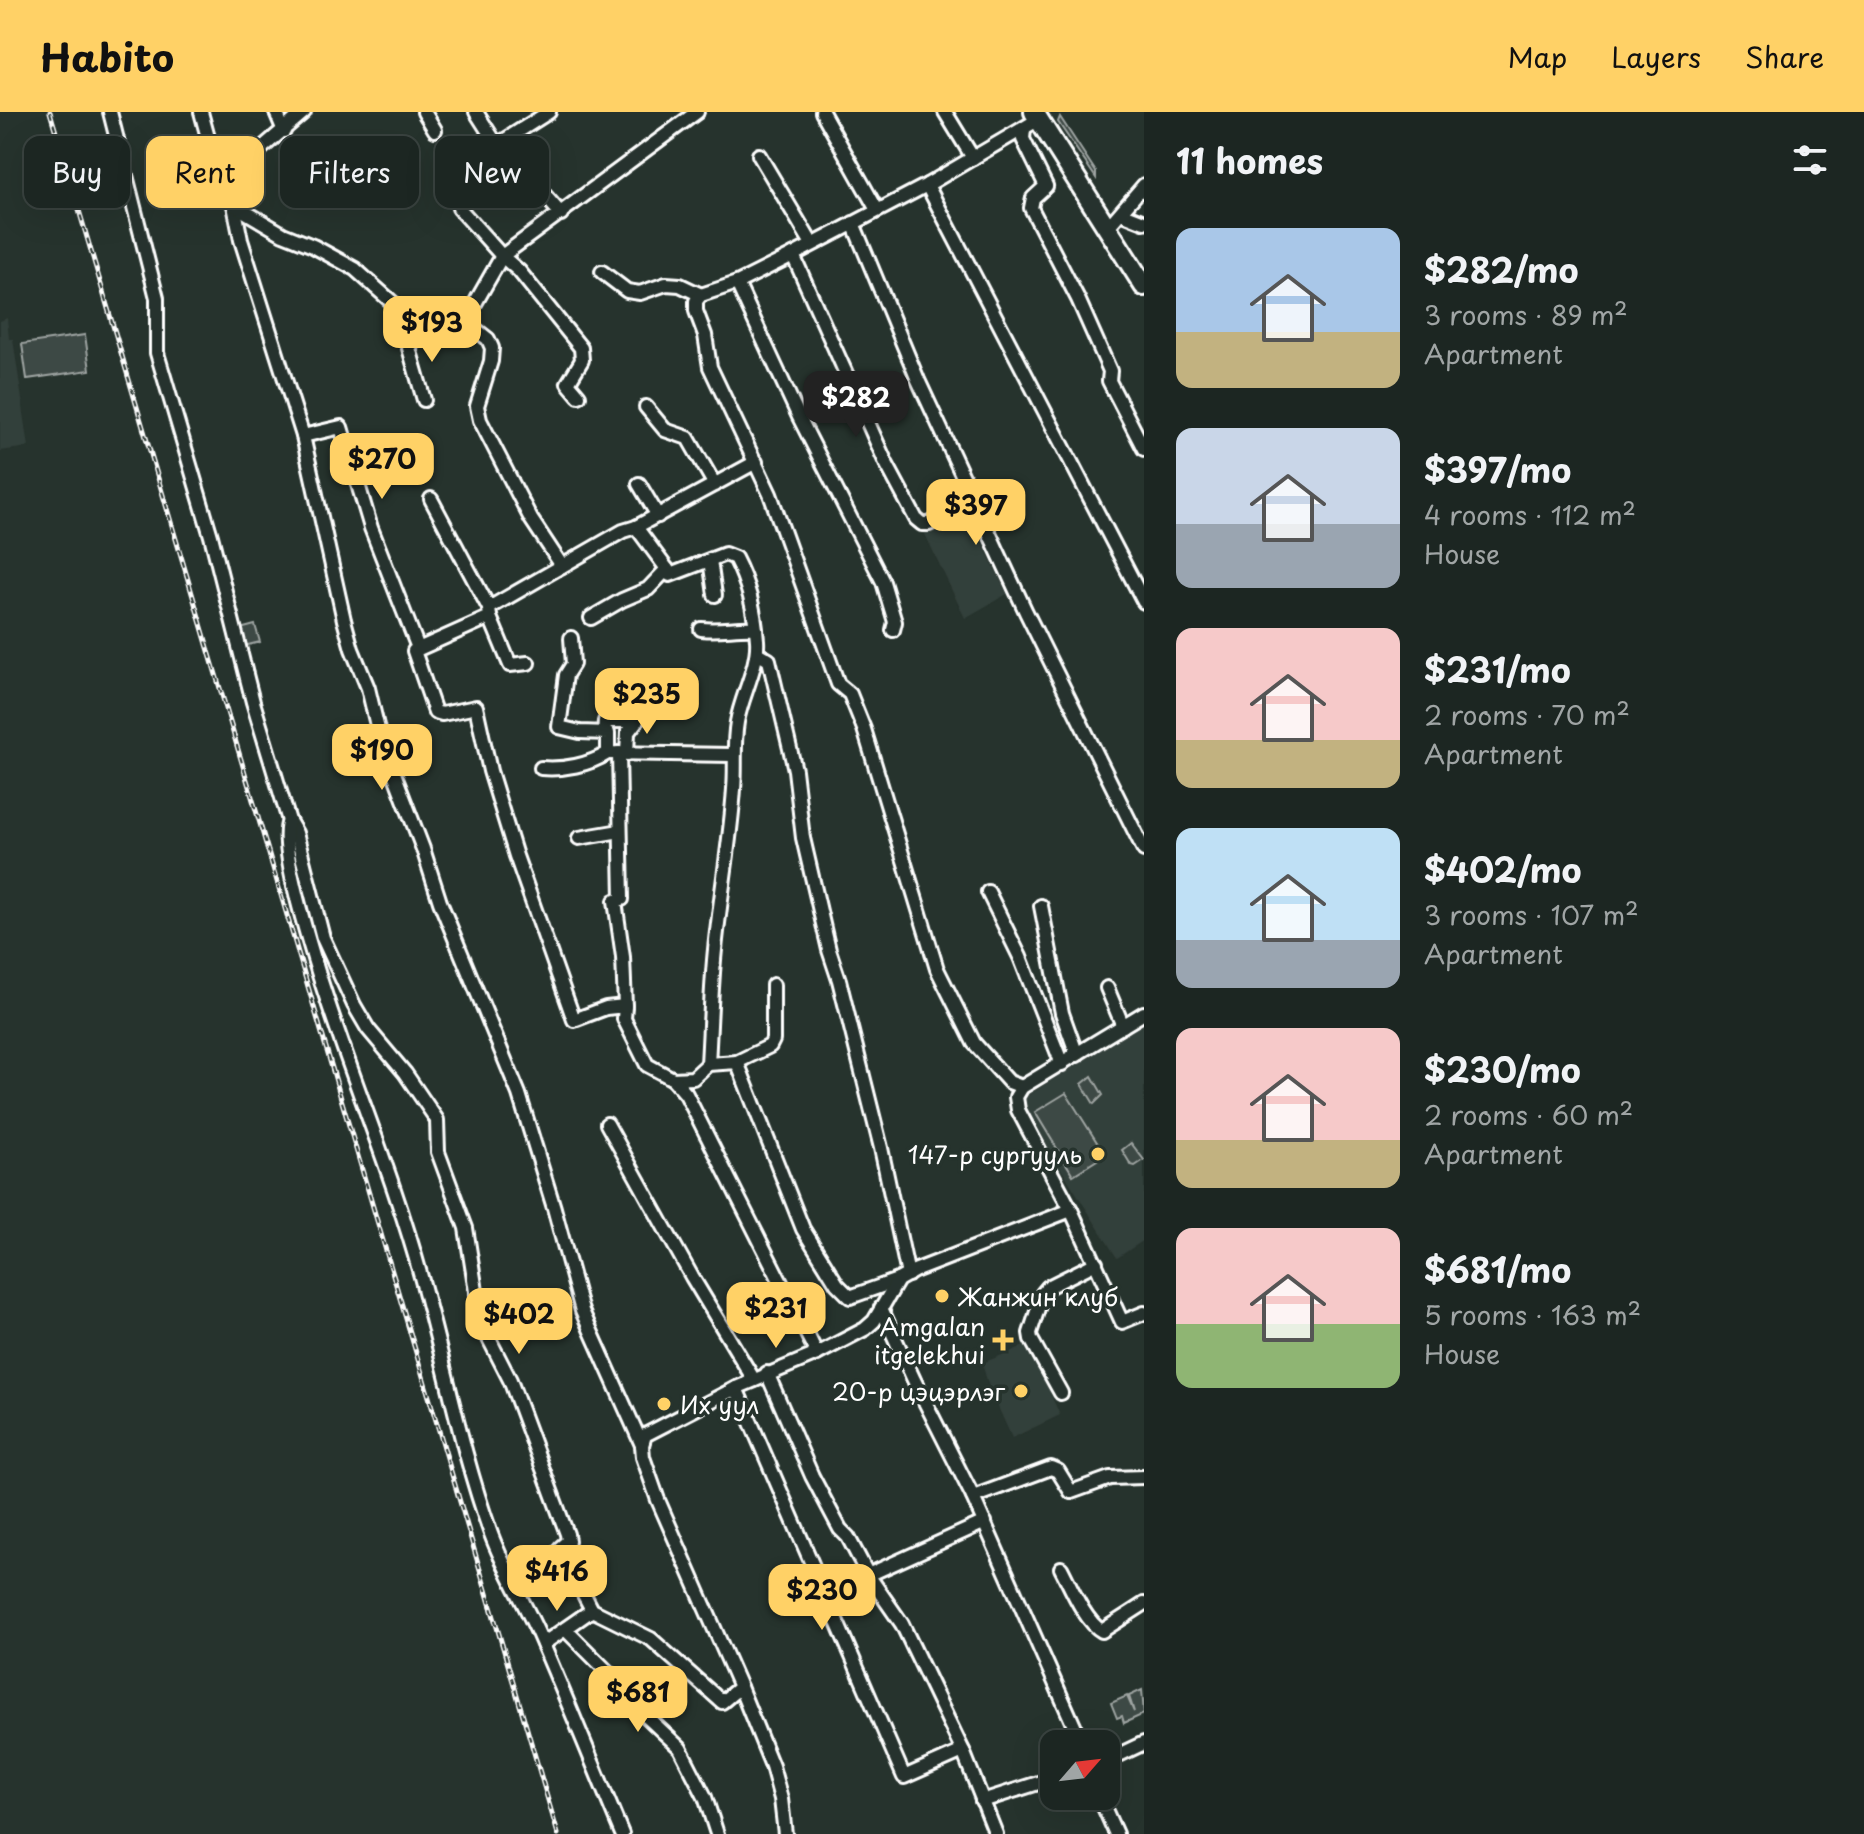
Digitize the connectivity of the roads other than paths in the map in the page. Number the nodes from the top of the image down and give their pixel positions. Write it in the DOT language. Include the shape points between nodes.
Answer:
graph roads {
  1 [pos="110,112"];
  2 [pos="201,112"];
  3 [pos="276,112"];
  4 [pos="304,112"];
  5 [pos="424,112"];
  6 [pos="476,112"];
  7 [pos="549,112"];
  8 [pos="697,112"];
  9 [pos="822,112"];
  10 [pos="945,112"];
  11 [pos="1032,120"];
  12 [pos="435,130"];
  13 [pos="284,131"];
  14 [pos="208,136"];
  15 [pos="491,136"];
  16 [pos="511,136"];
  17 [pos="264,147"];
  18 [pos="759,155"];
  19 [pos="973,158"];
  20 [pos="927,185"];
  21 [pos="1144,185"];
  22 [pos="549,200"];
  23 [pos="235,208"];
  24 [pos="239,208"];
  25 [pos="459,208"];
  26 [pos="877,210"];
  27 [pos="1121,213"];
  28 [pos="561,214"];
  29 [pos="1144,222"];
  30 [pos="853,223"];
  31 [pos="1107,228"];
  32 [pos="812,244"];
  33 [pos="793,255"];
  34 [pos="502,256"];
  35 [pos="602,272"];
  36 [pos="737,283"];
  37 [pos="1144,286"];
  38 [pos="701,295"];
  39 [pos="465,321"];
  40 [pos="426,325"];
  41 [pos="579,396"];
  42 [pos="424,400"];
  43 [pos="646,407"];
  44 [pos="303,436"];
  45 [pos="1144,449"];
  46 [pos="756,462"];
  47 [pos="639,484"];
  48 [pos="715,485"];
  49 [pos="431,499"];
  50 [pos="974,501"];
  51 [pos="658,516"];
  52 [pos="636,527"];
  53 [pos="710,560"];
  54 [pos="562,566"];
  55 [pos="667,569"];
  56 [pos="715,595"];
  57 [pos="1144,602"];
  58 [pos="490,612"];
  59 [pos="591,618"];
  60 [pos="755,628"];
  61 [pos="701,629"];
  62 [pos="893,630"];
  63 [pos="571,638"];
  64 [pos="418,648"];
  65 [pos="757,653"];
  66 [pos="528,663"];
  67 [pos="647,707"];
  68 [pos="635,721"];
  69 [pos="604,733"];
  70 [pos="618,753"];
  71 [pos="733,755"];
  72 [pos="541,768"];
  73 [pos="289,821"];
  74 [pos="620,831"];
  75 [pos="579,838"];
  76 [pos="1144,850"];
  77 [pos="988,892"];
  78 [pos="1041,906"];
  79 [pos="773,985"];
  80 [pos="1107,988"];
  81 [pos="625,1006"];
  82 [pos="1144,1013"];
  83 [pos="1123,1026"];
  84 [pos="1077,1055"];
  85 [pos="737,1062"];
  86 [pos="708,1064"];
  87 [pos="1062,1064"];
  88 [pos="673,1079"];
  89 [pos="1022,1087"];
  90 [pos="607,1124"];
  91 [pos="1071,1210"];
  92 [pos="1096,1263"];
  93 [pos="903,1277"];
  94 [pos="881,1308"];
  95 [pos="1144,1313"];
  96 [pos="817,1354"];
  97 [pos="767,1373"];
  98 [pos="754,1380"];
  99 [pos="736,1388"];
  100 [pos="1061,1393"];
  101 [pos="642,1445"];
  102 [pos="1144,1477"];
  103 [pos="973,1497"];
  104 [pos="985,1522"];
  105 [pos="1061,1568"];
  106 [pos="868,1575"];
  107 [pos="1144,1604"];
  108 [pos="592,1610"];
  109 [pos="565,1629"];
  110 [pos="543,1644"];
  111 [pos="740,1687"];
  112 [pos="1076,1730"];
  113 [pos="1144,1743"];
  114 [pos="963,1751"];
  115 [pos="1120,1754"];
  116 [pos="1040,1782"];
  117 [pos="982,1801"];
  118 [pos="1105,1810"];
  119 [pos="622,1834"];
  120 [pos="717,1834"];
  121 [pos="785,1834"];
  122 [pos="996,1834"];
  123 [pos="1116,1834"];
  1 -- 73 [label="street" via="157,298 157,353"];
  2 -- 14 [label="street"];
  3 -- 13 [label="street"];
  4 -- 13 [label="street"];
  5 -- 12 [label="street"];
  6 -- 15 [label="street"];
  7 -- 16 [label="street"];
  8 -- 28 [label="street"];
  9 -- 26 [label="street"];
  10 -- 19 [label="street"];
  11 -- 19 [label="street"];
  11 -- 31 [label="highway"];
  11 -- 45 [label="street" via="1023,139 1046,186 1031,208"];
  13 -- 17 [label="street"];
  18 -- 32 [label="street"];
  19 -- 20 [label="street"];
  20 -- 26 [label="street"];
  20 -- 57 [label="street"];
  21 -- 27 [label="street"];
  22 -- 28 [label="street"];
  23 -- 44 [label="street"];
  24 -- 40 [label="street" via="355,269"];
  25 -- 34 [label="street"];
  26 -- 30 [label="street"];
  27 -- 29 [label="street"];
  27 -- 31 [label="street"];
  28 -- 34 [label="street"];
  30 -- 32 [label="street"];
  30 -- 50 [label="street"];
  31 -- 37 [label="highway"];
  32 -- 33 [label="street"];
  33 -- 36 [label="street"];
  33 -- 50 [label="street" via="916,519 929,524"];
  34 -- 39 [label="street"];
  34 -- 41 [label="street" via="581,348 582,360 568,383"];
  35 -- 38 [label="street" via="627,291 640,293 666,284"];
  36 -- 38 [label="street"];
  36 -- 62 [label="street" via="883,582"];
  38 -- 46 [label="street" via="696,311 710,367"];
  39 -- 40 [label="street"];
  39 -- 54 [label="street" via="492,348 477,406 480,420 531,519"];
  40 -- 42 [label="street" via="409,348"];
  43 -- 48 [label="street" via="665,430 688,438"];
  44 -- 64 [label="street" via="341,427 371,528"];
  44 -- 101 [label="street" via="344,620 379,734 445,915 519,1094 582,1311"];
  46 -- 48 [label="street"];
  46 -- 89 [label="street" via="838,684 850,694 864,729 937,969 974,1043 1009,1082"];
  47 -- 51 [label="street"];
  48 -- 51 [label="street"];
  49 -- 58 [label="street"];
  50 -- 76 [label="street"];
  51 -- 52 [label="street"];
  52 -- 54 [label="street"];
  52 -- 55 [label="street"];
  53 -- 55 [label="street" via="670,575"];
  53 -- 56 [label="street"];
  53 -- 60 [label="street" via="725,554 735,558 749,588"];
  54 -- 58 [label="street"];
  55 -- 59 [label="street" via="648,589"];
  58 -- 64 [label="street"];
  58 -- 66 [label="street" via="510,665"];
  60 -- 61 [label="street"];
  60 -- 65 [label="street"];
  63 -- 69 [label="street" via="573,664 566,675 559,727"];
  64 -- 81 [label="street" via="414,651 435,712 476,707 520,869 574,1020"];
  65 -- 71 [label="street" via="736,723"];
  65 -- 93 [label="street" via="769,660 795,770 803,838 881,1148"];
  67 -- 68 [label="street"];
  68 -- 69 [label="street" via="605,721"];
  68 -- 70 [label="street"];
  69 -- 70 [label="street"];
  70 -- 71 [label="street"];
  70 -- 72 [label="street"];
  70 -- 74 [label="street"];
  71 -- 86 [label="street"];
  73 -- 108 [label="street" via="326,949 360,1018 437,1120 438,1152 466,1228 482,1319 567,1534 568,1541 560,1548"];
  73 -- 110 [label="street" via="287,854 334,1027 421,1278 491,1535"];
  74 -- 75 [label="street"];
  74 -- 81 [label="street" via="622,899 615,901"];
  77 -- 87 [label="street"];
  78 -- 84 [label="street" via="1062,1013"];
  79 -- 85 [label="street" via="773,1040"];
  80 -- 83 [label="street"];
  81 -- 88 [label="street" via="624,1019 647,1065"];
  82 -- 83 [label="street"];
  83 -- 84 [label="street"];
  84 -- 87 [label="street"];
  85 -- 86 [label="street"];
  85 -- 93 [label="street" via="803,1229 837,1284 850,1297"];
  86 -- 88 [label="street" via="693,1078"];
  87 -- 89 [label="street"];
  88 -- 96 [label="street" via="686,1094"];
  89 -- 91 [label="street" via="1018,1110"];
  90 -- 98 [label="street"];
  91 -- 92 [label="street"];
  91 -- 93 [label="street"];
  92 -- 95 [label="street" via="1122,1322"];
  92 -- 100 [label="street" via="1048,1287 1032,1328 1031,1339"];
  93 -- 94 [label="street"];
  94 -- 96 [label="street" via="865,1329"];
  94 -- 103 [label="street"];
  96 -- 97 [label="street"];
  97 -- 98 [label="street"];
  97 -- 106 [label="street" via="812,1476"];
  98 -- 99 [label="street"];
  99 -- 101 [label="street" via="660,1425 645,1435"];
  99 -- 114 [label="street" via="904,1777"];
  101 -- 111 [label="street" via="658,1500"];
  102 -- 103 [label="street" via="1110,1478 1071,1492 1051,1468"];
  103 -- 104 [label="street"];
  104 -- 106 [label="street"];
  104 -- 112 [label="street"];
  105 -- 107 [label="street" via="1102,1631"];
  106 -- 114 [label="street" via="902,1624"];
  108 -- 109 [label="street"];
  108 -- 111 [label="street" via="651,1639 722,1702"];
  109 -- 110 [label="street"];
  109 -- 120 [label="street" via="680,1748"];
  110 -- 119 [label="street"];
  111 -- 121 [label="street" via="772,1766"];
  113 -- 115 [label="street"];
  114 -- 117 [label="street"];
  116 -- 117 [label="street"];
  117 -- 122 [label="street"];
  118 -- 123 [label="street"];
}
